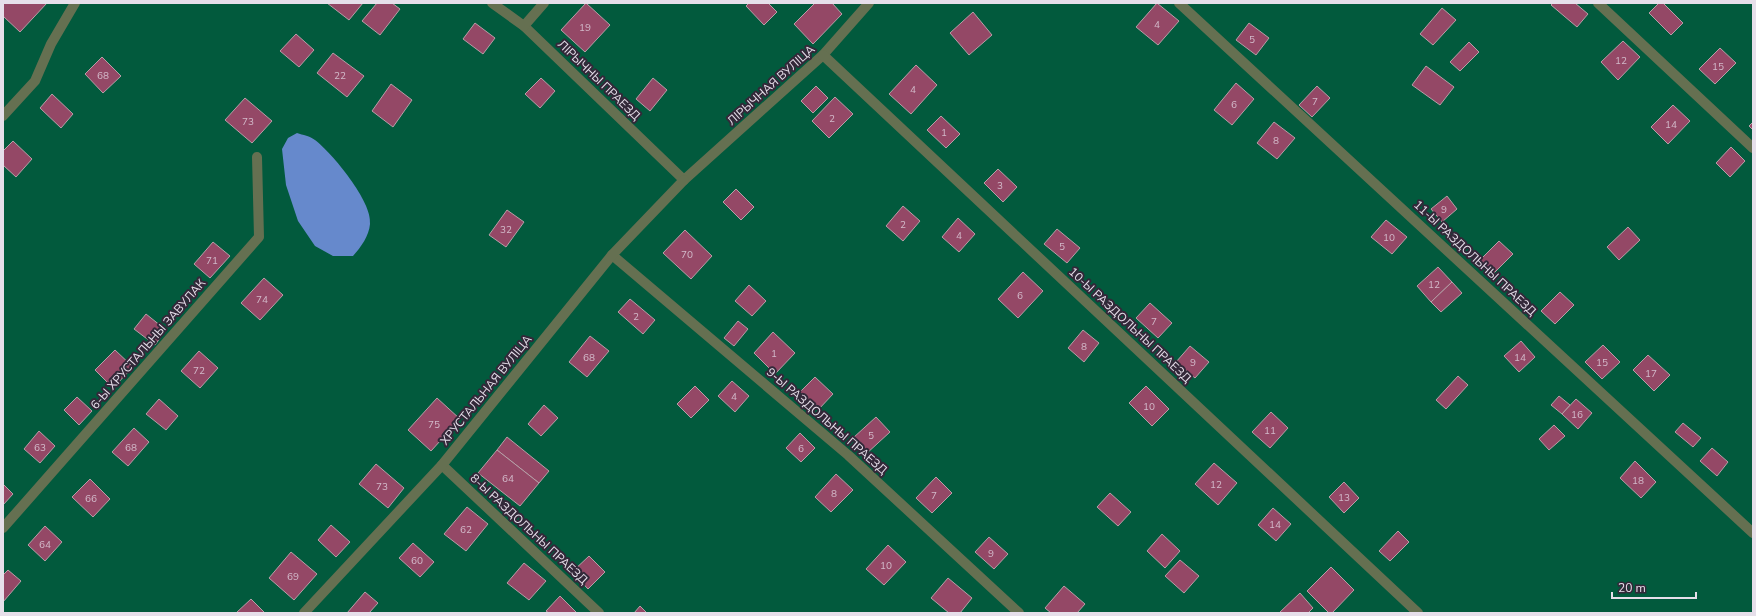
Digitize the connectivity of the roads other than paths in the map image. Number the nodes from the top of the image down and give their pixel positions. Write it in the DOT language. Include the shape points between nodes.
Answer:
graph roads {
  1 [pos="75,3"];
  2 [pos="492,3"];
  3 [pos="544,3"];
  4 [pos="869,3"];
  5 [pos="1179,3"];
  6 [pos="1598,3"];
  7 [pos="524,26"];
  8 [pos="823,55"];
  9 [pos="3,116"];
  10 [pos="1753,148"];
  11 [pos="257,157"];
  12 [pos="684,180"];
  13 [pos="612,255"];
  14 [pos="442,465"];
  15 [pos="3,528"];
  16 [pos="1753,533"];
  17 [pos="304,613"];
  18 [pos="599,613"];
  19 [pos="1019,613"];
  20 [pos="1418,613"];
  1 -- 9 [label="street" via="51,44 35,81"];
  2 -- 7 [label="street, ЛІРЫЧНЫ ПРАЕЗД"];
  3 -- 7 [label="street"];
  4 -- 8 [label="street, ЛІРЫЧНАЯ ВУЛІЦА"];
  5 -- 16 [label="street, 11-Ы РАЗДОЛЬНЫ ПРАЕЗД"];
  6 -- 10 [label="street"];
  7 -- 12 [label="street, ЛІРЫЧНЫ ПРАЕЗД"];
  8 -- 12 [label="street, ЛІРЫЧНАЯ ВУЛІЦА"];
  8 -- 20 [label="street, 10-Ы РАЗДОЛЬНЫ ПРАЕЗД"];
  11 -- 15 [label="street, 6-Ы ХРУСТАЛЬНЫ ЗАВУЛАК" via="259,237"];
  12 -- 13 [label="street, ХРУСТАЛЬНАЯ ВУЛІЦА"];
  13 -- 14 [label="street, ХРУСТАЛЬНАЯ ВУЛІЦА"];
  13 -- 19 [label="street, 9-Ы РАЗДОЛЬНЫ ПРАЕЗД" via="848,455"];
  14 -- 17 [label="street, ХРУСТАЛЬНАЯ ВУЛІЦА"];
  14 -- 18 [label="street, 8-Ы РАЗДОЛЬНЫ ПРАЕЗД"];
}
